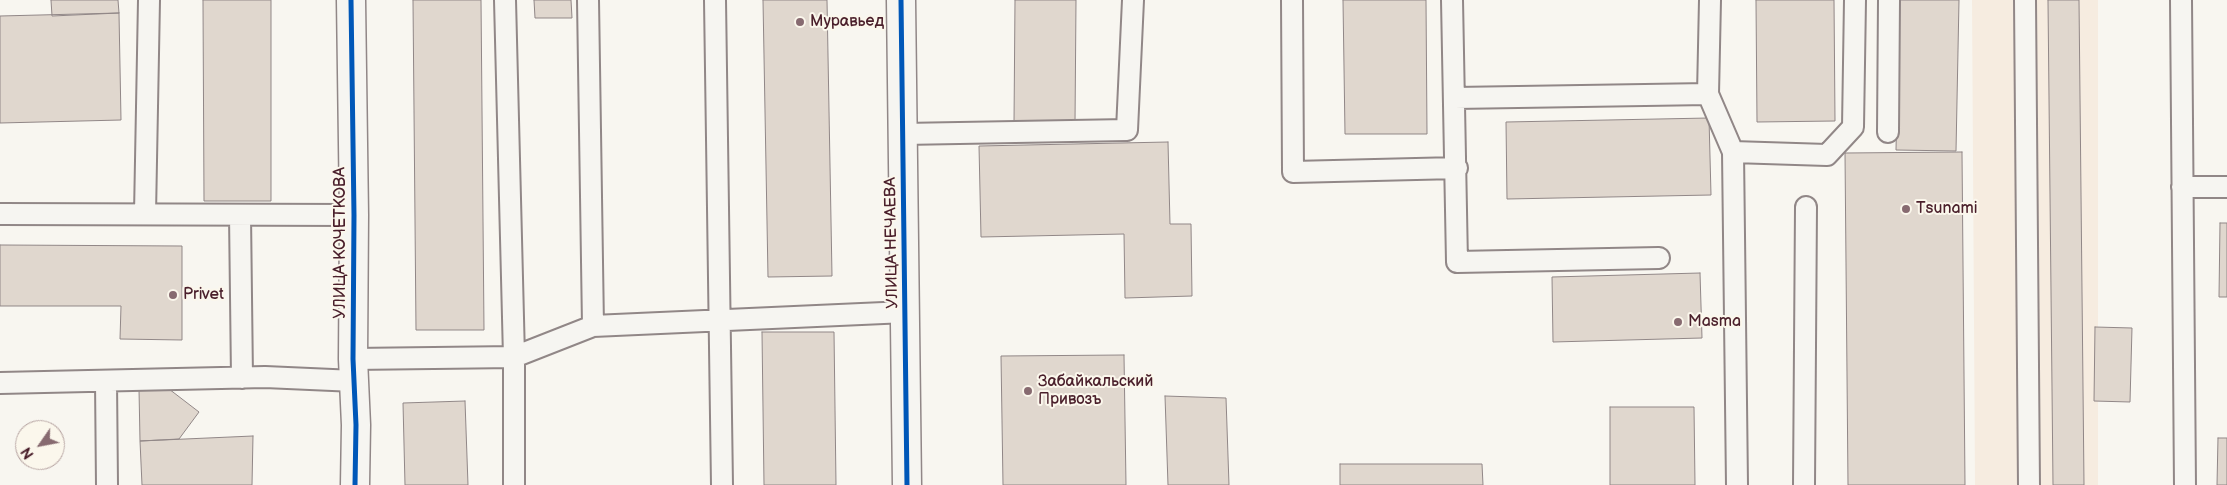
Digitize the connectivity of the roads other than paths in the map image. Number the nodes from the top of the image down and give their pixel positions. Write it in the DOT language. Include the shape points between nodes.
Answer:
graph roads {
  1 [pos="150,0"];
  2 [pos="351,0"];
  3 [pos="505,0"];
  4 [pos="588,0"];
  5 [pos="715,0"];
  6 [pos="901,0"];
  7 [pos="1133,0"];
  8 [pos="1292,0"];
  9 [pos="1452,0"];
  10 [pos="1710,0"];
  11 [pos="1854,0"];
  12 [pos="1888,0"];
  13 [pos="2025,0"];
  14 [pos="2181,0"];
  15 [pos="1708,94"];
  16 [pos="1455,98"];
  17 [pos="1888,132"];
  18 [pos="903,134"];
  19 [pos="1733,152"];
  20 [pos="1457,168"];
  21 [pos="2182,186"];
  22 [pos="2227,187"];
  23 [pos="1806,207"];
  24 [pos="0,214"];
  25 [pos="145,214"];
  26 [pos="240,215"];
  27 [pos="354,215"];
  28 [pos="1659,258"];
  29 [pos="906,312"];
  30 [pos="720,320"];
  31 [pos="593,326"];
  32 [pos="514,357"];
  33 [pos="354,370"];
  34 [pos="242,378"];
  35 [pos="106,381"];
  36 [pos="0,383"];
  37 [pos="107,485"];
  38 [pos="355,485"];
  39 [pos="514,485"];
  40 [pos="722,485"];
  41 [pos="907,485"];
  42 [pos="1737,485"];
  43 [pos="1804,485"];
  44 [pos="2030,485"];
  45 [pos="2185,485"];
  1 -- 25 [label="lane"];
  2 -- 27 [label="street, УЛИЦА КОЧЕТКОВА"];
  3 -- 32 [label="lane"];
  4 -- 31 [label="lane"];
  5 -- 30 [label="lane"];
  6 -- 18 [label="street, УЛИЦА НЕЧАЕВА"];
  7 -- 18 [label="lane" via="1127,130"];
  8 -- 20 [label="lane" via="1293,172"];
  9 -- 16 [label="lane"];
  10 -- 15 [label="lane"];
  11 -- 19 [label="lane" via="1853,127 1827,154"];
  12 -- 17 [label="lane"];
  13 -- 44 [label="lane"];
  14 -- 21 [label="lane"];
  15 -- 16 [label="lane"];
  15 -- 19 [label="lane"];
  16 -- 20 [label="lane"];
  18 -- 29 [label="street, УЛИЦА НЕЧАЕВА"];
  19 -- 42 [label="lane"];
  20 -- 28 [label="lane" via="1457,262"];
  21 -- 22 [label="lane"];
  21 -- 45 [label="lane"];
  23 -- 43 [label="lane"];
  24 -- 25 [label="lane"];
  25 -- 26 [label="lane"];
  26 -- 27 [label="lane"];
  26 -- 34 [label="lane"];
  27 -- 33 [label="street, УЛИЦА КОЧЕТКОВА"];
  29 -- 30 [label="lane"];
  29 -- 41 [label="street, УЛИЦА НЕЧАЕВА"];
  30 -- 31 [label="lane"];
  30 -- 40 [label="lane"];
  31 -- 32 [label="lane"];
  32 -- 33 [label="lane"];
  32 -- 39 [label="lane"];
  33 -- 34 [label="lane"];
  33 -- 38 [label="street, УЛИЦА КОЧЕТКОВА"];
  34 -- 35 [label="lane"];
  35 -- 36 [label="lane"];
  35 -- 37 [label="lane"];
}
